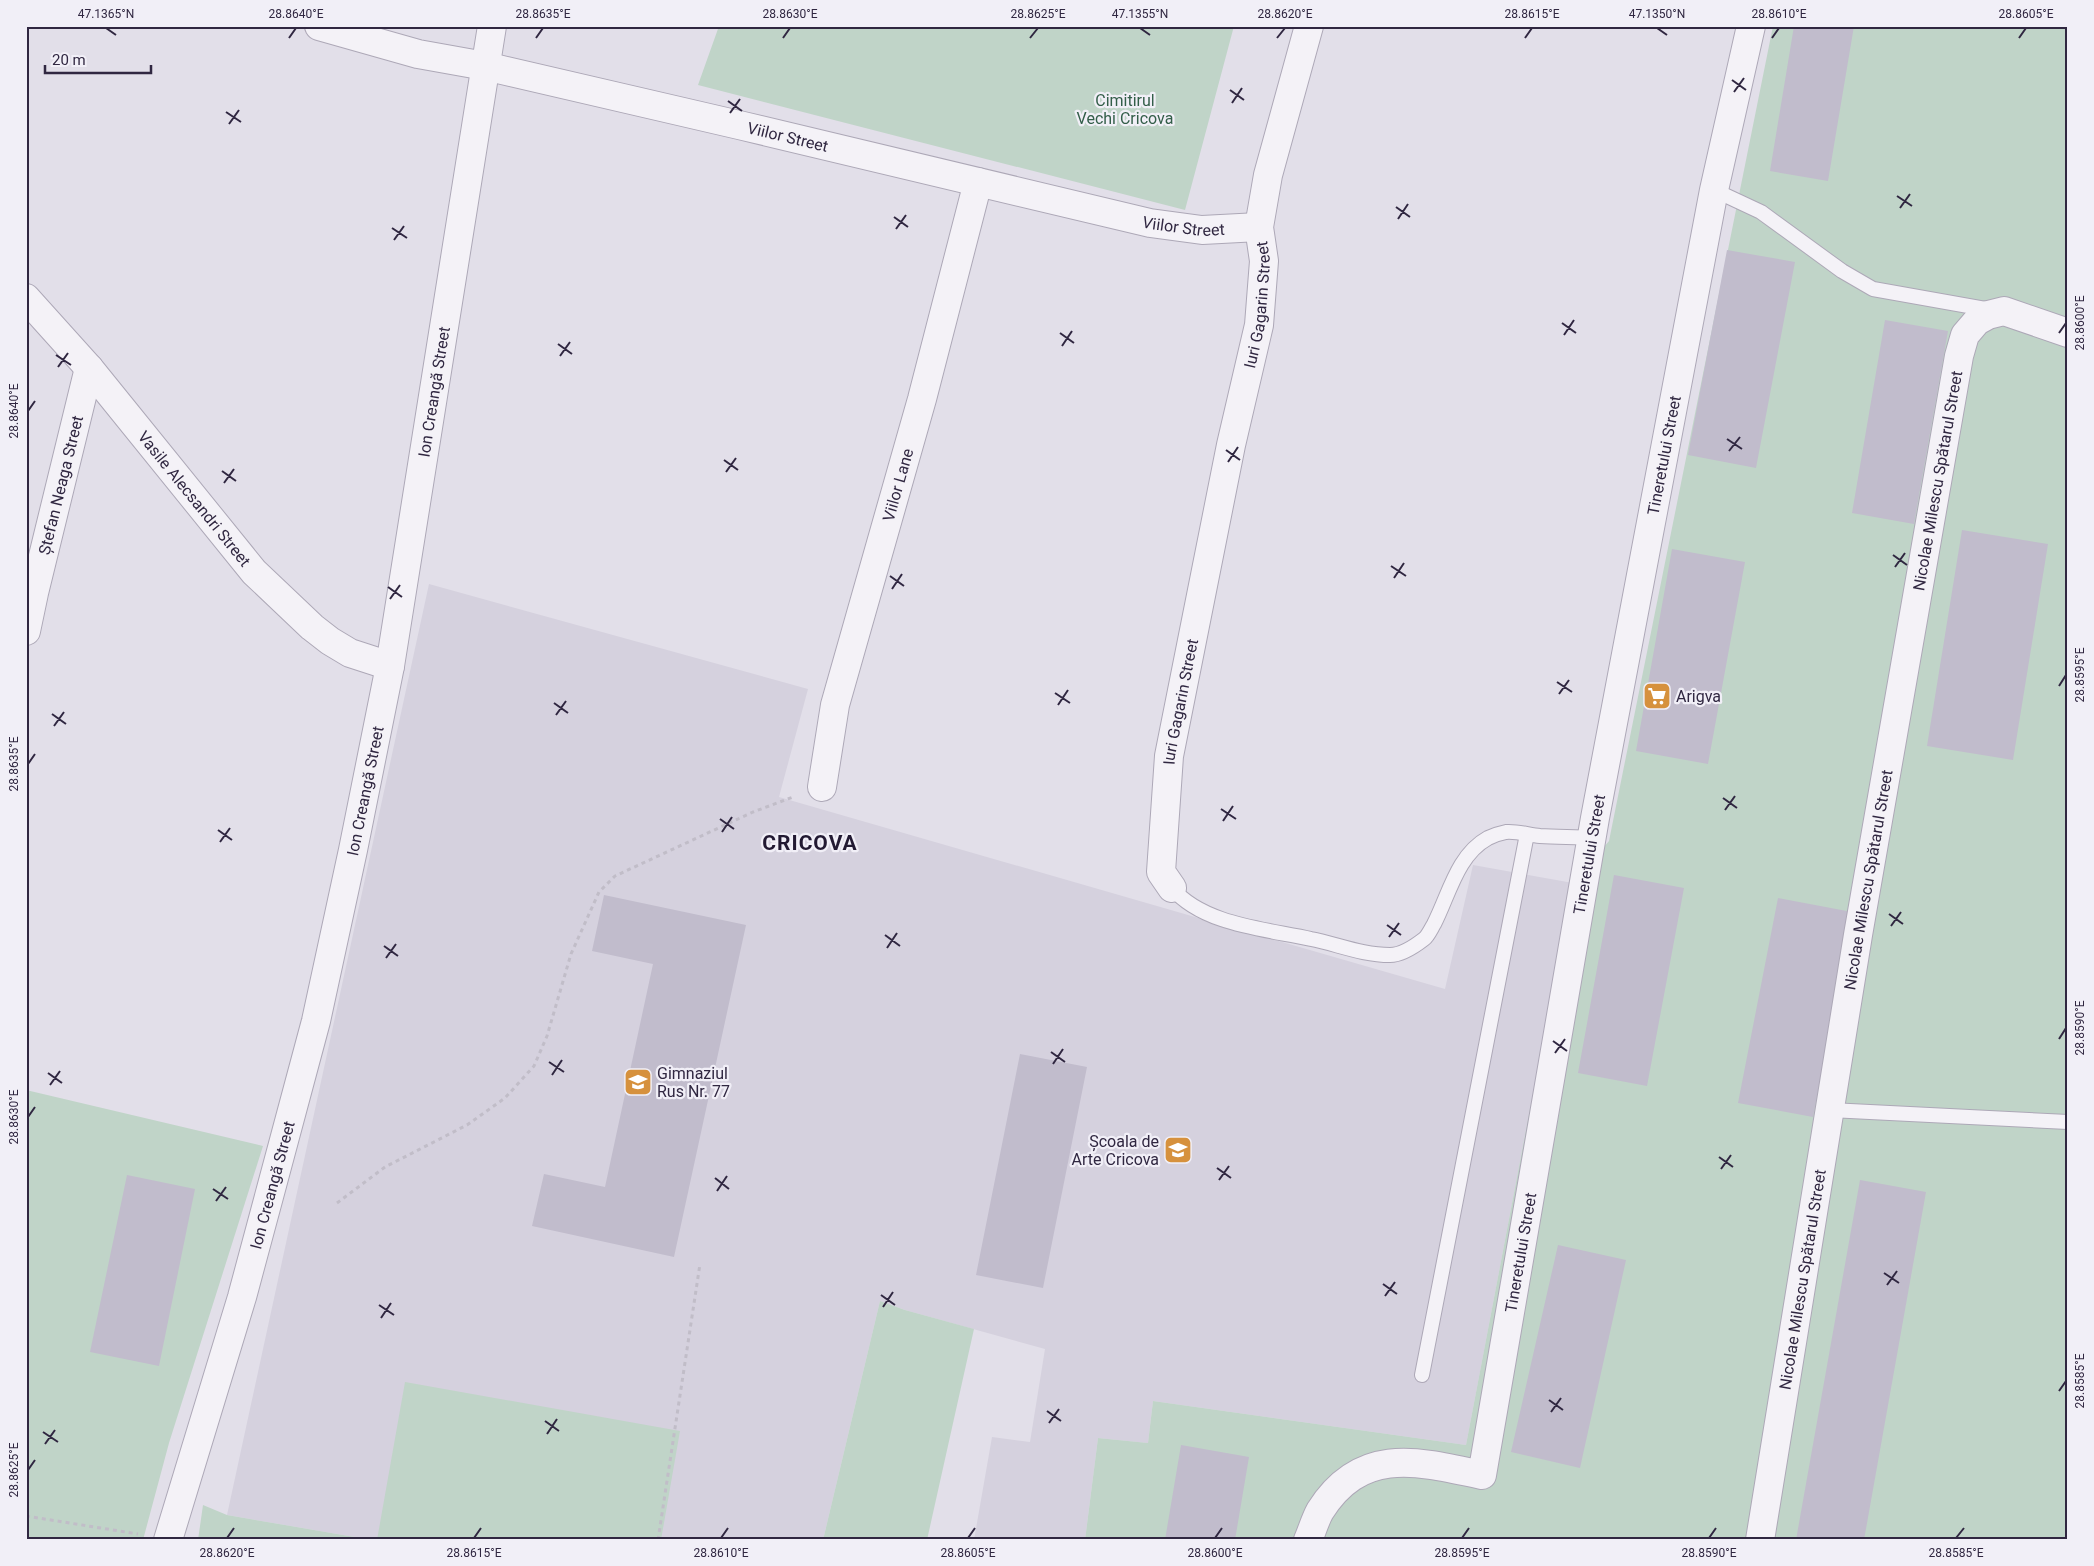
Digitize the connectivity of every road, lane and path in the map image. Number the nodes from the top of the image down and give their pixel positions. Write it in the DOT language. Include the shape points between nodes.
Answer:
graph roads {
  1 [pos="320,26"];
  2 [pos="492,26"];
  3 [pos="1310,26"];
  4 [pos="1751,26"];
  5 [pos="485,66"];
  6 [pos="978,182"];
  7 [pos="1714,190"];
  8 [pos="1259,227"];
  9 [pos="26,298"];
  10 [pos="2004,311"];
  11 [pos="2068,333"];
  12 [pos="89,368"];
  13 [pos="26,631"];
  14 [pos="390,666"];
  15 [pos="822,787"];
  16 [pos="1527,834"];
  17 [pos="1593,838"];
  18 [pos="1172,888"];
  19 [pos="1830,1110"];
  20 [pos="2068,1122"];
  21 [pos="337,1202"];
  22 [pos="700,1264"];
  23 [pos="1422,1376"];
  24 [pos="26,1516"];
  25 [pos="168,1539"];
  26 [pos="658,1540"];
  27 [pos="1308,1540"];
  28 [pos="1760,1540"];
  1 -- 5 [label="street, Viilor Street" via="418,54"];
  2 -- 5 [label="street, Ion Creangă Street"];
  3 -- 8 [label="street, Iuri Gagarin Street" via="1268,175"];
  4 -- 7 [label="street, Tineretului Street"];
  5 -- 6 [label="street, Viilor Street"];
  5 -- 14 [label="street, Ion Creangă Street"];
  6 -- 8 [label="street, Viilor Street" via="1150,223 1202,230"];
  6 -- 15 [label="street, Viilor Lane" via="922,400 835,705"];
  7 -- 10 [label="lane" via="1761,212 1842,271 1873,289"];
  7 -- 17 [label="street, Tineretului Street"];
  8 -- 18 [label="street, Iuri Gagarin Street" via="1264,261 1259,325 1231,444 1169,756 1161,872"];
  9 -- 12 [label="street, Vasile Alecsandri Street"];
  10 -- 11 [label="street"];
  10 -- 19 [label="street, Nicolae Milescu Spătarul Street" via="1977,321 1965,335 1959,356"];
  12 -- 13 [label="street, Ștefan Neaga Street"];
  12 -- 14 [label="street, Vasile Alecsandri Street" via="254,572 330,641 350,653"];
  14 -- 25 [label="street, Ion Creangă Street" via="316,1021 242,1297"];
  15 -- 21 [label="path" via="753,812 615,876 599,892 571,954 547,1036 534,1066 505,1098 466,1125 385,1167"];
  16 -- 17 [label="lane, Iuri Gagarin Street"];
  16 -- 18 [label="lane, Iuri Gagarin Street" via="1505,832 1488,838 1471,851 1456,874 1426,938 1391,955 1358,952 1262,930 1200,911 1182,900"];
  16 -- 23 [label="lane"];
  17 -- 27 [label="street, Tineretului Street" via="1482,1475 1423,1462 1373,1466 1345,1480 1320,1512"];
  19 -- 20 [label="lane"];
  19 -- 28 [label="street, Nicolae Milescu Spătarul Street"];
  22 -- 26 [label="path"];
  24 -- 25 [label="path"];
}
